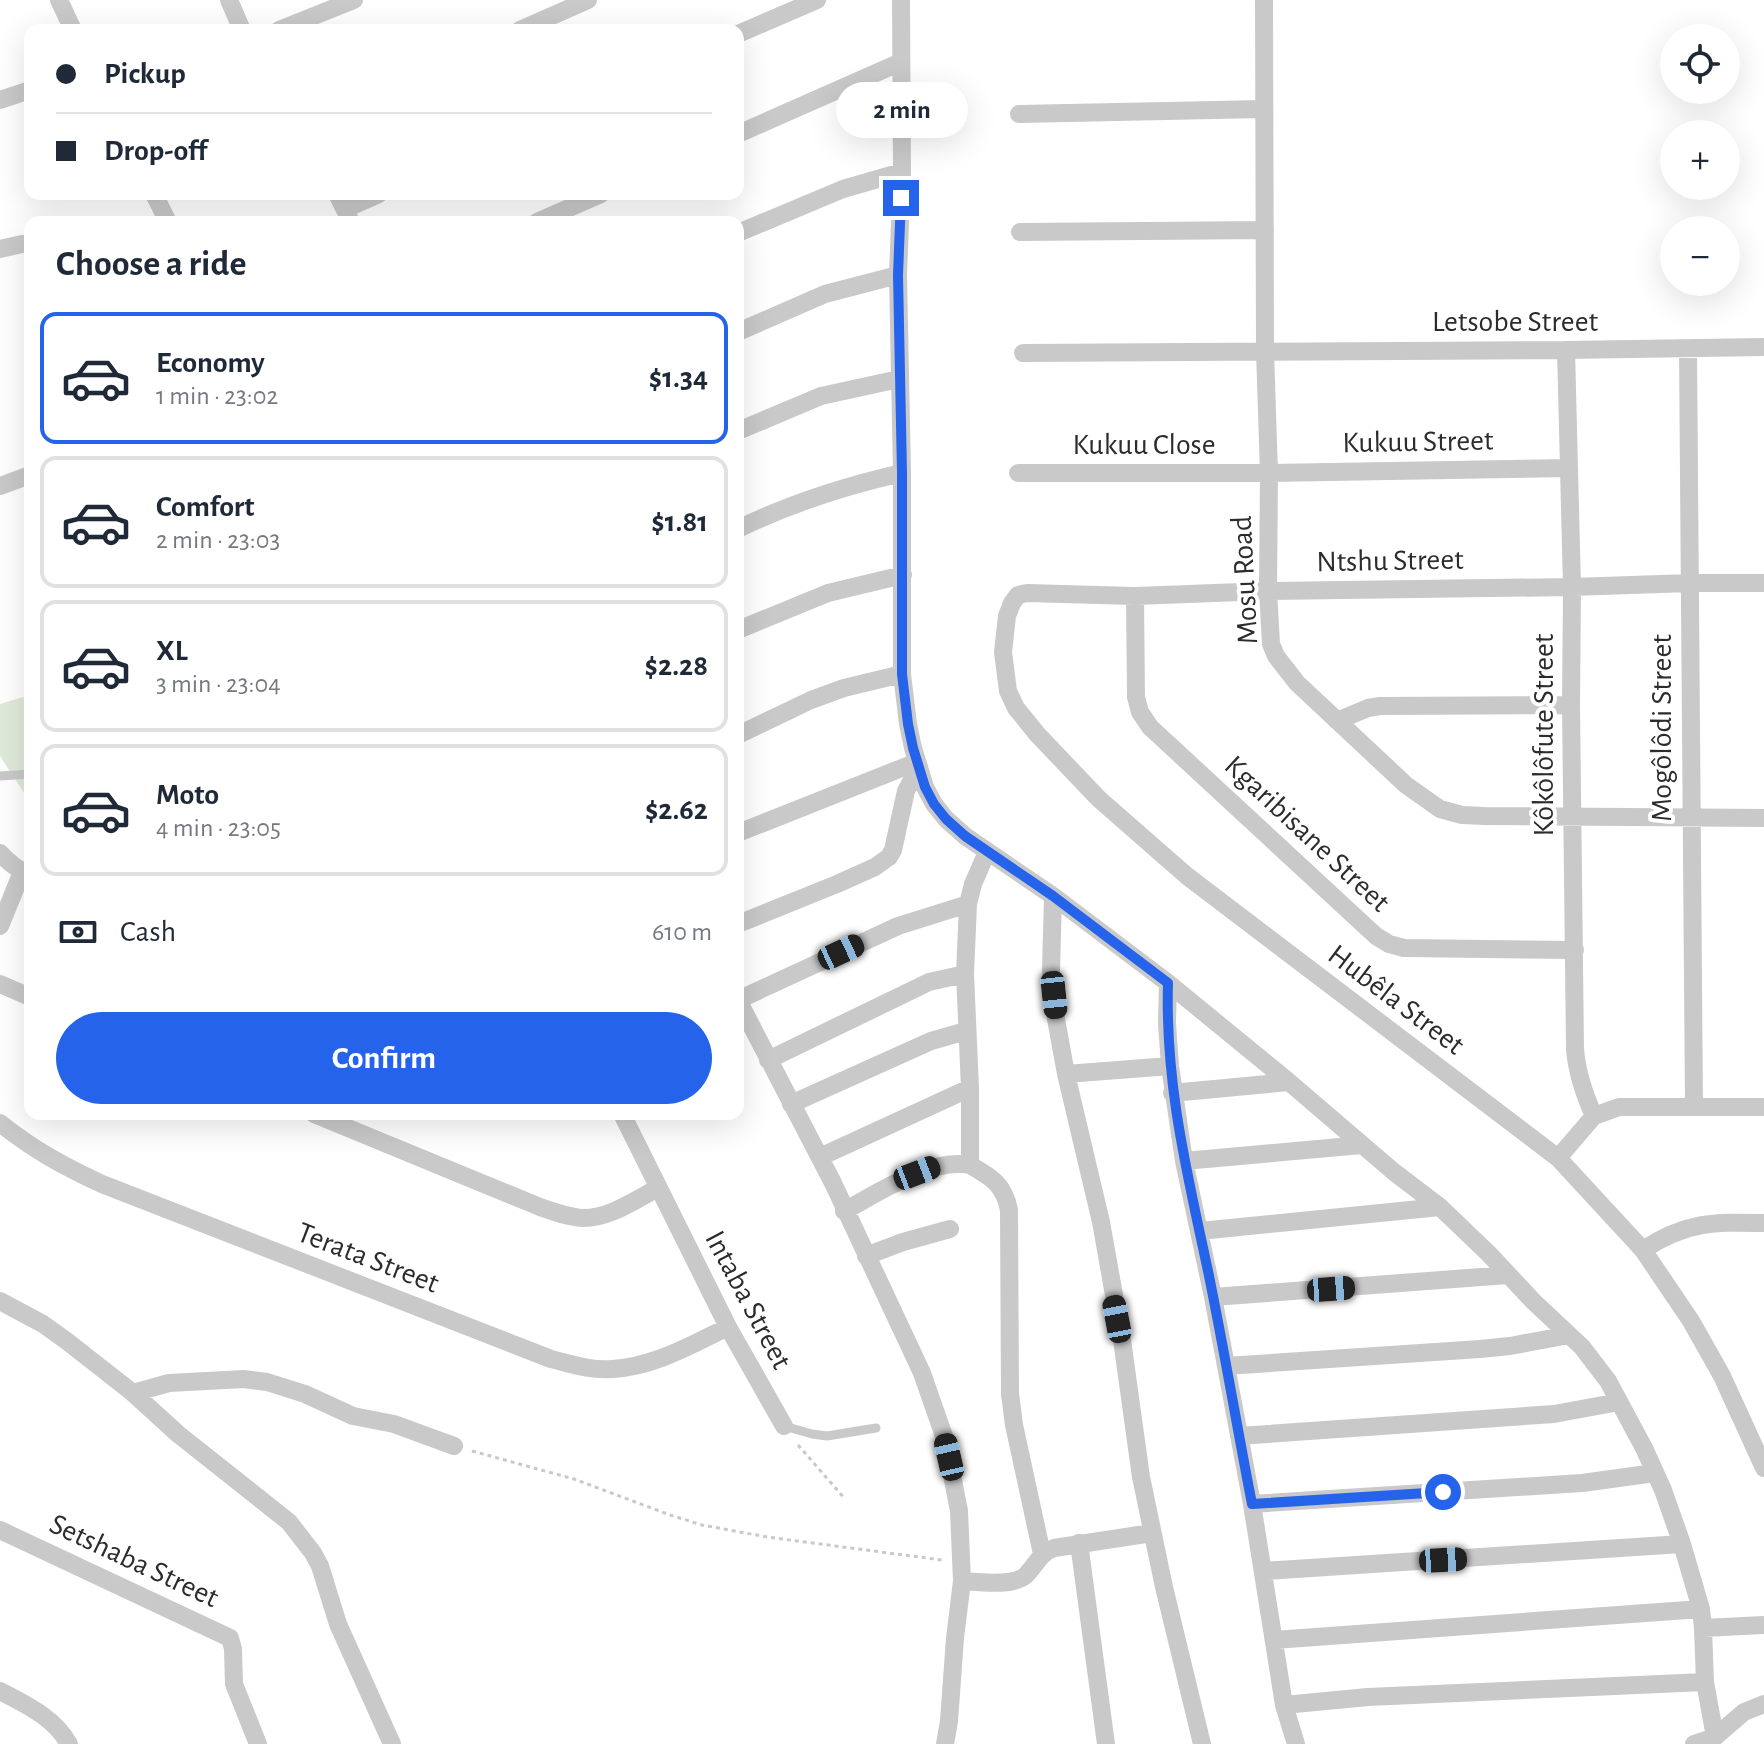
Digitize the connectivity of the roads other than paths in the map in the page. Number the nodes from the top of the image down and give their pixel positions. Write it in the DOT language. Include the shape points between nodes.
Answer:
graph roads {
  1 [pos="59,0"];
  2 [pos="229,0"];
  3 [pos="354,0"];
  4 [pos="588,0"];
  5 [pos="817,0"];
  6 [pos="901,0"];
  7 [pos="1264,0"];
  8 [pos="70,24"];
  9 [pos="239,24"];
  10 [pos="294,24"];
  11 [pos="534,24"];
  12 [pos="744,31"];
  13 [pos="901,62"];
  14 [pos="24,92"];
  15 [pos="0,100"];
  16 [pos="1263,109"];
  17 [pos="1019,114"];
  18 [pos="744,131"];
  19 [pos="902,172"];
  20 [pos="364,200"];
  21 [pos="587,200"];
  22 [pos="344,208"];
  23 [pos="551,216"];
  24 [pos="744,230"];
  25 [pos="1265,230"];
  26 [pos="1020,232"];
  27 [pos="24,244"];
  28 [pos="0,249"];
  29 [pos="898,275"];
  30 [pos="744,329"];
  31 [pos="1764,347"];
  32 [pos="1688,349"];
  33 [pos="1566,350"];
  34 [pos="1265,351"];
  35 [pos="1023,353"];
  36 [pos="899,379"];
  37 [pos="744,428"];
  38 [pos="1569,468"];
  39 [pos="902,473"];
  40 [pos="1018,473"];
  41 [pos="1269,473"];
  42 [pos="24,477"];
  43 [pos="0,486"];
  44 [pos="744,526"];
  45 [pos="903,575"];
  46 [pos="1690,583"];
  47 [pos="1764,583"];
  48 [pos="1572,587"];
  49 [pos="1268,591"];
  50 [pos="1018,595"];
  51 [pos="1135,596"];
  52 [pos="744,628"];
  53 [pos="902,674"];
  54 [pos="1571,705"];
  55 [pos="1337,721"];
  56 [pos="744,732"];
  57 [pos="918,765"];
  58 [pos="24,774"];
  59 [pos="0,776"];
  60 [pos="1573,818"];
  61 [pos="1690,818"];
  62 [pos="1764,818"];
  63 [pos="744,831"];
  64 [pos="987,852"];
  65 [pos="0,853"];
  66 [pos="24,871"];
  67 [pos="24,877"];
  68 [pos="1053,896"];
  69 [pos="968,904"];
  70 [pos="744,922"];
  71 [pos="0,926"];
  72 [pos="1575,950"];
  73 [pos="965,974"];
  74 [pos="1168,983"];
  75 [pos="0,984"];
  76 [pos="24,994"];
  77 [pos="744,997"];
  78 [pos="744,1012"];
  79 [pos="966,1031"];
  80 [pos="768,1060"];
  81 [pos="1170,1066"];
  82 [pos="1066,1074"];
  83 [pos="1289,1082"];
  84 [pos="970,1088"];
  85 [pos="1172,1093"];
  86 [pos="791,1104"];
  87 [pos="1694,1107"];
  88 [pos="1764,1107"];
  89 [pos="1594,1116"];
  90 [pos="329,1120"];
  91 [pos="625,1120"];
  92 [pos="0,1123"];
  93 [pos="1362,1145"];
  94 [pos="820,1157"];
  95 [pos="1558,1158"];
  96 [pos="1184,1161"];
  97 [pos="970,1165"];
  98 [pos="658,1188"];
  99 [pos="1440,1207"];
  100 [pos="844,1211"];
  101 [pos="1764,1223"];
  102 [pos="950,1229"];
  103 [pos="1200,1231"];
  104 [pos="1643,1250"];
  105 [pos="866,1256"];
  106 [pos="1508,1275"];
  107 [pos="1213,1297"];
  108 [pos="0,1301"];
  109 [pos="728,1327"];
  110 [pos="1569,1335"];
  111 [pos="1226,1366"];
  112 [pos="133,1393"];
  113 [pos="1619,1402"];
  114 [pos="784,1426"];
  115 [pos="876,1428"];
  116 [pos="1239,1436"];
  117 [pos="454,1446"];
  118 [pos="1764,1468"];
  119 [pos="1655,1473"];
  120 [pos="1252,1504"];
  121 [pos="0,1530"];
  122 [pos="1152,1533"];
  123 [pos="1079,1543"];
  124 [pos="1682,1544"];
  125 [pos="1042,1554"];
  126 [pos="1264,1571"];
  127 [pos="962,1572"];
  128 [pos="1702,1618"];
  129 [pos="1764,1625"];
  130 [pos="1274,1640"];
  131 [pos="1705,1682"];
  132 [pos="0,1691"];
  133 [pos="1764,1704"];
  134 [pos="1284,1705"];
  135 [pos="1715,1737"];
  136 [pos="69,1744"];
  137 [pos="258,1744"];
  138 [pos="392,1744"];
  139 [pos="945,1744"];
  140 [pos="1106,1744"];
  141 [pos="1202,1744"];
  142 [pos="1296,1744"];
  143 [pos="1694,1744"];
  1 -- 8 [label="street"];
  2 -- 9 [label="street"];
  3 -- 10 [label="street"];
  4 -- 11 [label="street"];
  5 -- 12 [label="street"];
  6 -- 13 [label="street"];
  7 -- 16 [label="street, Mosu Road"];
  13 -- 18 [label="street"];
  13 -- 19 [label="street"];
  14 -- 15 [label="street"];
  16 -- 17 [label="street"];
  16 -- 25 [label="street, Mosu Road"];
  19 -- 24 [label="street" via="843,189"];
  19 -- 29 [label="street"];
  20 -- 22 [label="street"];
  21 -- 23 [label="street"];
  25 -- 26 [label="street"];
  25 -- 34 [label="street, Mosu Road"];
  27 -- 28 [label="street"];
  29 -- 30 [label="street" via="825,294"];
  29 -- 36 [label="street"];
  31 -- 32 [label="street, Letsobe Street"];
  32 -- 33 [label="street, Letsobe Street"];
  32 -- 46 [label="street, Mogôlôdi Street"];
  33 -- 34 [label="street, Letsobe Street"];
  33 -- 38 [label="street, Kôkôlôfute Street"];
  34 -- 35 [label="street, Letsobe Street"];
  34 -- 41 [label="street, Mosu Road"];
  36 -- 37 [label="street" via="821,396"];
  36 -- 39 [label="street"];
  38 -- 41 [label="street, Kukuu Street"];
  38 -- 48 [label="street, Kôkôlôfute Street"];
  39 -- 44 [label="street" via="821,494"];
  39 -- 45 [label="street"];
  40 -- 41 [label="street, Kukuu Close"];
  41 -- 49 [label="street, Mosu Road"];
  42 -- 43 [label="street"];
  45 -- 52 [label="street" via="828,593"];
  45 -- 53 [label="street"];
  46 -- 47 [label="street, Ntshu Street"];
  46 -- 48 [label="street, Ntshu Street"];
  46 -- 61 [label="street, Mogôlôdi Street"];
  48 -- 49 [label="street, Ntshu Street"];
  48 -- 54 [label="street, Kôkôlôfute Street"];
  49 -- 51 [label="street, Ntshu Street"];
  49 -- 55 [label="street, Mosu Road" via="1276,656"];
  50 -- 51 [label="street, Ntshu Street"];
  50 -- 95 [label="street, Hubêla Street" via="1004,632 1008,691 1062,762 1187,876"];
  51 -- 72 [label="street, Kgaribisane Street" via="1136,697 1150,727 1369,931 1404,948"];
  53 -- 56 [label="street" via="811,700"];
  53 -- 57 [label="street"];
  54 -- 55 [label="street" via="1380,706"];
  54 -- 60 [label="street, Kôkôlôfute Street"];
  55 -- 60 [label="street, Mosu Road" via="1440,809 1462,815"];
  57 -- 63 [label="street"];
  57 -- 64 [label="street" via="934,804"];
  57 -- 70 [label="street" via="889,857"];
  58 -- 59 [label="lane"];
  60 -- 61 [label="street, Mosu Road"];
  60 -- 72 [label="street, Kôkôlôfute Street"];
  61 -- 62 [label="street, Mosu Road"];
  61 -- 87 [label="street, Mogôlôdi Street"];
  64 -- 68 [label="street"];
  64 -- 69 [label="street"];
  65 -- 66 [label="street"];
  67 -- 71 [label="street"];
  68 -- 74 [label="street"];
  68 -- 82 [label="street" via="1051,971"];
  69 -- 73 [label="street"];
  69 -- 77 [label="street" via="898,926"];
  72 -- 89 [label="street, Kôkôlôfute Street" via="1576,1068"];
  73 -- 79 [label="street"];
  73 -- 80 [label="street" via="929,982"];
  74 -- 81 [label="street"];
  74 -- 83 [label="street"];
  75 -- 76 [label="street"];
  78 -- 80 [label="street"];
  79 -- 84 [label="street"];
  79 -- 86 [label="street" via="920,1045"];
  80 -- 86 [label="street"];
  81 -- 82 [label="street"];
  81 -- 85 [label="street"];
  82 -- 122 [label="street" via="1101,1222"];
  83 -- 85 [label="street"];
  83 -- 93 [label="street"];
  84 -- 94 [label="street"];
  84 -- 97 [label="street"];
  85 -- 96 [label="street"];
  86 -- 94 [label="street"];
  87 -- 88 [label="street"];
  87 -- 89 [label="street" via="1619,1107"];
  89 -- 95 [label="street"];
  90 -- 98 [label="street" via="562,1215 601,1215"];
  91 -- 98 [label="street, Intaba Street"];
  92 -- 109 [label="street, Terata Street" via="61,1166 102,1184 551,1359 609,1370 636,1366"];
  93 -- 96 [label="street"];
  93 -- 99 [label="street"];
  94 -- 100 [label="street"];
  95 -- 104 [label="street, Hubêla Street"];
  96 -- 103 [label="street"];
  97 -- 100 [label="street" via="933,1167"];
  97 -- 125 [label="street" via="994,1180 1007,1198 1010,1394"];
  98 -- 109 [label="street, Intaba Street"];
  99 -- 103 [label="street"];
  99 -- 106 [label="street"];
  100 -- 105 [label="street"];
  101 -- 104 [label="street" via="1693,1226"];
  102 -- 105 [label="street"];
  103 -- 107 [label="street"];
  104 -- 118 [label="street, Hubêla Street" via="1722,1376"];
  105 -- 127 [label="street" via="922,1373 945,1439 959,1511"];
  106 -- 107 [label="street"];
  106 -- 110 [label="street"];
  107 -- 111 [label="street"];
  108 -- 112 [label="street" via="56,1333"];
  109 -- 114 [label="street, Intaba Street"];
  110 -- 111 [label="street" via="1480,1349"];
  110 -- 113 [label="street"];
  111 -- 116 [label="street"];
  112 -- 117 [label="street" via="195,1380 267,1382 353,1416 394,1424"];
  112 -- 138 [label="street" via="302,1537 320,1566 338,1624"];
  113 -- 116 [label="street" via="1554,1414"];
  113 -- 119 [label="street"];
  114 -- 115 [label="lane" via="827,1436"];
  116 -- 120 [label="street"];
  119 -- 120 [label="street" via="1567,1484"];
  119 -- 124 [label="street"];
  120 -- 126 [label="street"];
  121 -- 137 [label="street, Setshaba Street" via="230,1638 234,1684"];
  122 -- 123 [label="street"];
  122 -- 141 [label="street"];
  123 -- 125 [label="street"];
  123 -- 140 [label="street"];
  124 -- 126 [label="street"];
  124 -- 128 [label="street"];
  125 -- 127 [label="street" via="1019,1580"];
  126 -- 130 [label="street"];
  127 -- 139 [label="street"];
  128 -- 129 [label="street"];
  128 -- 130 [label="street"];
  128 -- 131 [label="street"];
  130 -- 134 [label="street"];
  131 -- 134 [label="street"];
  131 -- 135 [label="street"];
  132 -- 136 [label="street" via="53,1723"];
  133 -- 135 [label="street" via="1744,1712"];
  134 -- 142 [label="street"];
  135 -- 143 [label="street"];
}
